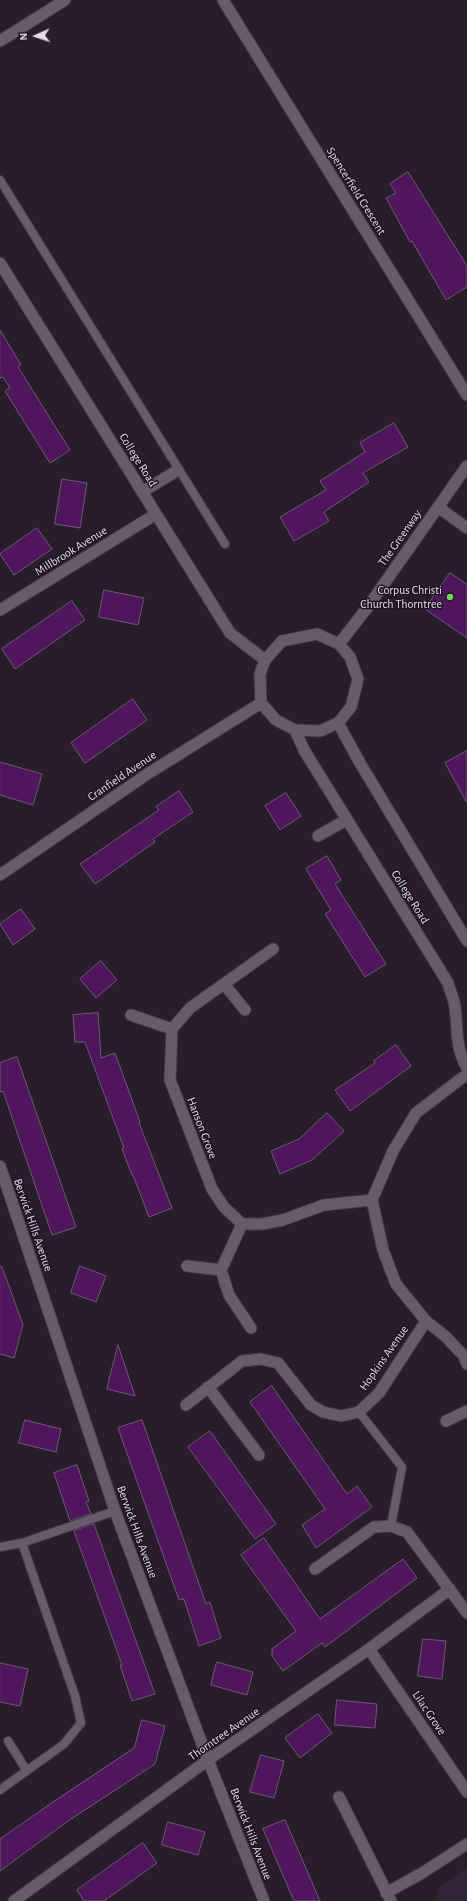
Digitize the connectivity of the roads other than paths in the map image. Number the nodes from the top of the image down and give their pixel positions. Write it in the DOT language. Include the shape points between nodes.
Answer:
graph roads {
  1 [pos="65,0"];
  2 [pos="224,0"];
  3 [pos="0,41"];
  4 [pos="0,180"];
  5 [pos="0,263"];
  6 [pos="467,395"];
  7 [pos="467,466"];
  8 [pos="178,470"];
  9 [pos="142,492"];
  10 [pos="438,507"];
  11 [pos="156,514"];
  12 [pos="467,528"];
  13 [pos="225,544"];
  14 [pos="0,610"];
  15 [pos="339,644"];
  16 [pos="265,660"];
  17 [pos="262,703"];
  18 [pos="338,722"];
  19 [pos="295,730"];
  20 [pos="346,820"];
  21 [pos="318,836"];
  22 [pos="0,875"];
  23 [pos="467,941"];
  24 [pos="273,949"];
  25 [pos="224,984"];
  26 [pos="246,1010"];
  27 [pos="131,1015"];
  28 [pos="172,1029"];
  29 [pos="467,1068"];
  30 [pos="467,1074"];
  31 [pos="0,1166"];
  32 [pos="372,1200"];
  33 [pos="242,1224"];
  34 [pos="186,1266"];
  35 [pos="221,1270"];
  36 [pos="426,1321"];
  37 [pos="251,1328"];
  38 [pos="467,1364"];
  39 [pos="208,1387"];
  40 [pos="186,1405"];
  41 [pos="467,1411"];
  42 [pos="359,1412"];
  43 [pos="446,1421"];
  44 [pos="259,1455"];
  45 [pos="115,1511"];
  46 [pos="391,1526"];
  47 [pos="22,1543"];
  48 [pos="0,1546"];
  49 [pos="315,1569"];
  50 [pos="450,1589"];
  51 [pos="467,1613"];
  52 [pos="369,1649"];
  53 [pos="8,1741"];
  54 [pos="208,1760"];
  55 [pos="27,1771"];
  56 [pos="0,1790"];
  57 [pos="467,1792"];
  58 [pos="339,1797"];
  59 [pos="467,1844"];
  60 [pos="388,1897"];
  61 [pos="14,1901"];
  62 [pos="264,1901"];
  1 -- 3 [label="street"];
  2 -- 6 [label="street, Spencerfield Crescent"];
  4 -- 8 [label="lane"];
  5 -- 9 [label="street, College Road"];
  7 -- 10 [label="street, The Greenway"];
  8 -- 9 [label="street"];
  8 -- 13 [label="lane"];
  9 -- 11 [label="street, College Road"];
  10 -- 12 [label="street"];
  10 -- 15 [label="street, The Greenway"];
  11 -- 14 [label="street, Millbrook Avenue"];
  11 -- 16 [label="street, College Road" via="230,633"];
  15 -- 16 [label="street" via="317,634 282,641"];
  15 -- 18 [label="street" via="350,657 358,679 352,707"];
  16 -- 17 [label="street" via="260,674"];
  17 -- 19 [label="street" via="276,720"];
  17 -- 22 [label="street, Cranfield Avenue" via="149,773"];
  18 -- 19 [label="street" via="320,731"];
  18 -- 23 [label="street"];
  19 -- 20 [label="street, College Road" via="304,750"];
  20 -- 21 [label="street"];
  20 -- 29 [label="street, College Road" via="448,983 455,1007 456,1033 461,1058"];
  24 -- 25 [label="street"];
  25 -- 26 [label="street"];
  25 -- 28 [label="street" via="190,1008"];
  27 -- 28 [label="street"];
  28 -- 33 [label="street, Hanson Grove" via="170,1080 212,1189 224,1208"];
  30 -- 32 [label="street" via="416,1113 393,1151"];
  31 -- 45 [label="street, Berwick Hills Avenue"];
  32 -- 33 [label="street" via="324,1205 282,1220"];
  32 -- 36 [label="street" via="383,1250 396,1284"];
  33 -- 35 [label="street"];
  34 -- 35 [label="street"];
  35 -- 37 [label="street" via="229,1295"];
  36 -- 38 [label="street" via="460,1351"];
  36 -- 42 [label="street, Hopkins Avenue" via="378,1393"];
  39 -- 40 [label="street"];
  39 -- 42 [label="street" via="242,1361 261,1359 278,1363 311,1405 323,1412 341,1416"];
  39 -- 44 [label="street"];
  41 -- 43 [label="street"];
  42 -- 46 [label="lane" via="402,1467"];
  45 -- 47 [label="lane"];
  45 -- 54 [label="street, Berwick Hills Avenue"];
  46 -- 49 [label="street" via="374,1527"];
  46 -- 50 [label="street" via="407,1532"];
  47 -- 48 [label="lane"];
  47 -- 55 [label="lane" via="82,1722 64,1744"];
  50 -- 51 [label="street"];
  50 -- 52 [label="street, Thorntree Avenue"];
  52 -- 54 [label="street, Thorntree Avenue"];
  52 -- 57 [label="street, Lilac Grove"];
  53 -- 55 [label="lane"];
  54 -- 61 [label="street, Thorntree Avenue"];
  54 -- 62 [label="street, Berwick Hills Avenue"];
  55 -- 56 [label="lane"];
  58 -- 60 [label="street"];
  59 -- 60 [label="street"];
}
